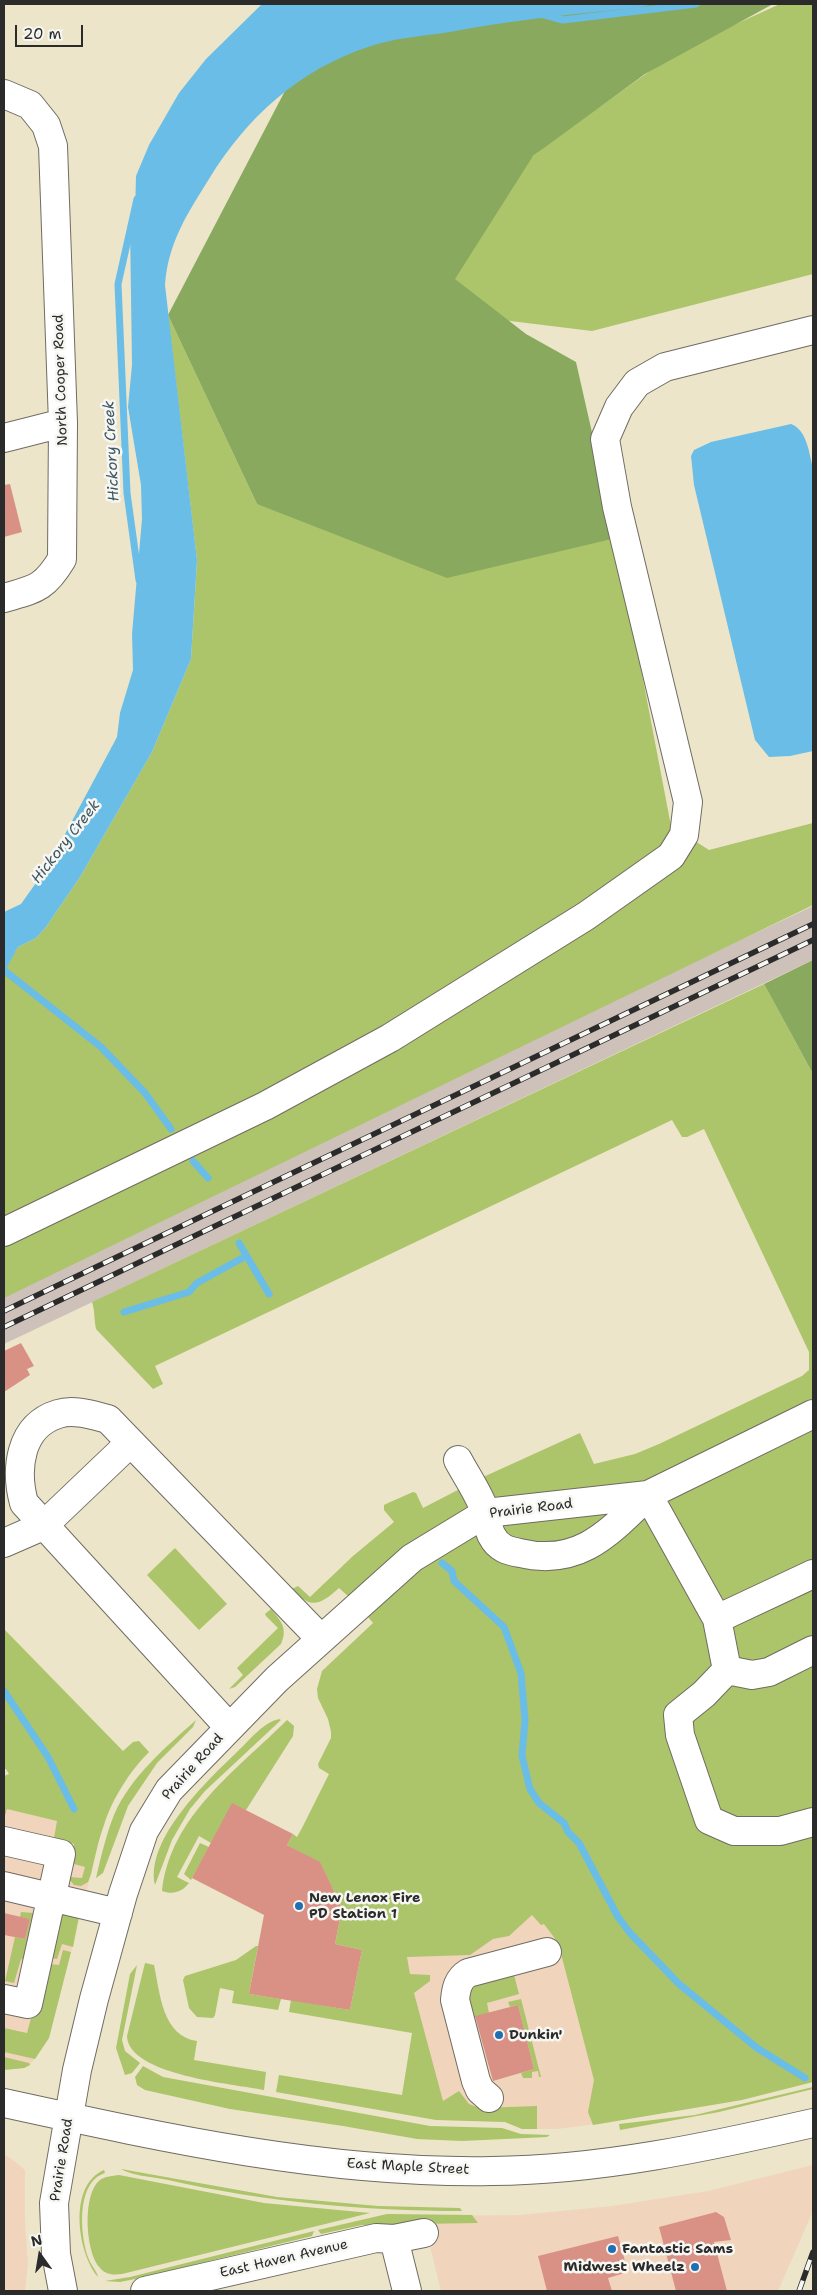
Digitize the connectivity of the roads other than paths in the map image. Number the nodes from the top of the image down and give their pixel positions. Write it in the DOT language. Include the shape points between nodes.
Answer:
graph roads {
  1 [pos="4,94"];
  2 [pos="813,330"];
  3 [pos="63,423"];
  4 [pos="4,438"];
  5 [pos="13,596"];
  6 [pos="4,1232"];
  7 [pos="813,1414"];
  8 [pos="130,1443"];
  9 [pos="458,1460"];
  10 [pos="648,1495"];
  11 [pos="486,1514"];
  12 [pos="43,1526"];
  13 [pos="4,1543"];
  14 [pos="813,1574"];
  15 [pos="717,1619"];
  16 [pos="321,1639"];
  17 [pos="813,1650"];
  18 [pos="727,1670"];
  19 [pos="230,1727"];
  20 [pos="813,1822"];
  21 [pos="4,1841"];
  22 [pos="4,1886"];
  23 [pos="52,1896"];
  24 [pos="118,1912"];
  25 [pos="547,1952"];
  26 [pos="4,1999"];
  27 [pos="489,2098"];
  28 [pos="4,2103"];
  29 [pos="69,2118"];
  30 [pos="813,2122"];
  31 [pos="424,2233"];
  32 [pos="394,2238"];
  33 [pos="207,2284"];
  34 [pos="63,2291"];
  35 [pos="145,2291"];
  36 [pos="407,2291"];
  1 -- 3 [label="street, North Cooper Road" via="30,105 46,124 53,146"];
  2 -- 6 [label="street" via="665,367 637,383 619,406 605,439 617,507 688,802 684,835 671,856 586,916 356,1057 265,1106"];
  3 -- 4 [label="street"];
  3 -- 5 [label="street, North Cooper Road" via="62,560 42,586"];
  7 -- 10 [label="street"];
  8 -- 12 [label="street"];
  8 -- 12 [label="street" via="108,1419 80,1412 57,1414 38,1425 24,1444 19,1461 20,1486 24,1503"];
  8 -- 16 [label="street"];
  9 -- 11 [label="street"];
  10 -- 11 [label="street, Prairie Road"];
  10 -- 11 [label="street" via="610,1531 584,1549 558,1556 530,1556 504,1550 492,1536"];
  10 -- 15 [label="street"];
  11 -- 16 [label="street, Prairie Road" via="412,1558"];
  12 -- 13 [label="street"];
  12 -- 19 [label="street"];
  14 -- 15 [label="street"];
  15 -- 18 [label="street"];
  16 -- 19 [label="street, Prairie Road"];
  17 -- 18 [label="street" via="768,1672 752,1675"];
  18 -- 20 [label="street" via="678,1715 680,1735 709,1820 734,1831 780,1831"];
  19 -- 24 [label="street, Prairie Road" via="169,1790 158,1806 142,1838"];
  21 -- 23 [label="street" via="61,1854"];
  22 -- 23 [label="street"];
  23 -- 24 [label="street"];
  23 -- 26 [label="street" via="28,2004"];
  24 -- 29 [label="street, Prairie Road" via="77,2070"];
  25 -- 27 [label="street" via="468,1973 457,1987 455,2000 476,2081"];
  28 -- 29 [label="street, East Maple Street"];
  29 -- 30 [label="street, East Maple Street" via="223,2149 368,2167 491,2172 624,2161"];
  29 -- 34 [label="street, Prairie Road" via="54,2203 56,2254"];
  31 -- 32 [label="street, East Haven Avenue"];
  32 -- 33 [label="street, East Haven Avenue" via="376,2238"];
  32 -- 36 [label="street"];
  33 -- 35 [label="street, East Haven Avenue"];
}
